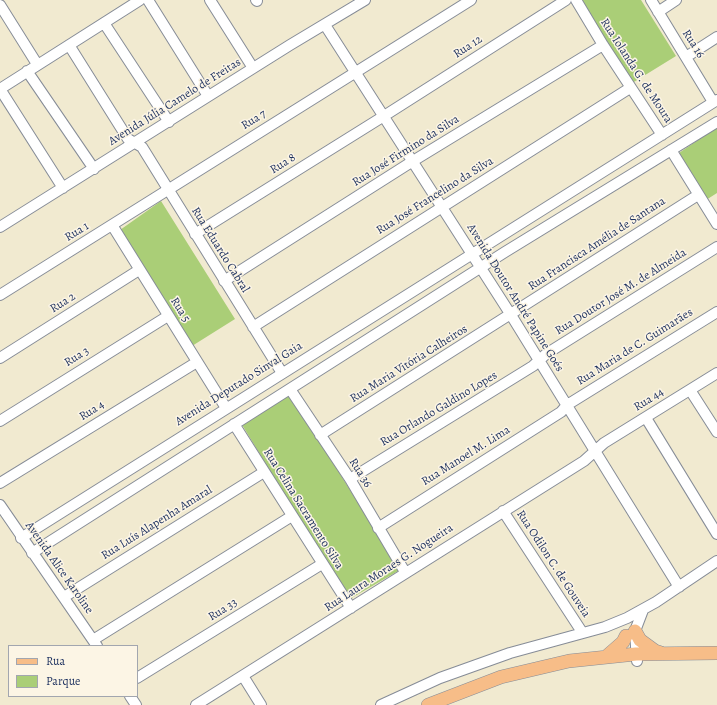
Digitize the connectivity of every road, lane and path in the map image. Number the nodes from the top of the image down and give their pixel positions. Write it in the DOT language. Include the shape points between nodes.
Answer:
graph roads {
  1 [pos="140,0"];
  2 [pos="148,0"];
  3 [pos="210,0"];
  4 [pos="365,0"];
  5 [pos="471,0"];
  6 [pos="566,0"];
  7 [pos="576,0"];
  8 [pos="651,0"];
  9 [pos="676,0"];
  10 [pos="0,5"];
  11 [pos="658,12"];
  12 [pos="104,23"];
  13 [pos="325,25"];
  14 [pos="717,38"];
  15 [pos="68,45"];
  16 [pos="603,45"];
  17 [pos="686,57"];
  18 [pos="38,64"];
  19 [pos="253,68"];
  20 [pos="27,71"];
  21 [pos="355,73"];
  22 [pos="630,88"];
  23 [pos="0,89"];
  24 [pos="208,96"];
  25 [pos="715,101"];
  26 [pos="384,116"];
  27 [pos="687,120"];
  28 [pos="169,122"];
  29 [pos="717,122"];
  30 [pos="662,135"];
  31 [pos="695,135"];
  32 [pos="135,143"];
  33 [pos="671,150"];
  34 [pos="413,161"];
  35 [pos="94,169"];
  36 [pos="63,188"];
  37 [pos="167,190"];
  38 [pos="698,195"];
  39 [pos="442,206"];
  40 [pos="717,224"];
  41 [pos="112,225"];
  42 [pos="0,227"];
  43 [pos="195,234"];
  44 [pos="717,248"];
  45 [pos="471,253"];
  46 [pos="481,268"];
  47 [pos="139,270"];
  48 [pos="224,281"];
  49 [pos="0,295"];
  50 [pos="717,312"];
  51 [pos="511,314"];
  52 [pos="168,316"];
  53 [pos="253,327"];
  54 [pos="0,358"];
  55 [pos="539,360"];
  56 [pos="197,362"];
  57 [pos="717,372"];
  58 [pos="282,373"];
  59 [pos="290,389"];
  60 [pos="255,390"];
  61 [pos="690,390"];
  62 [pos="265,405"];
  63 [pos="567,405"];
  64 [pos="226,408"];
  65 [pos="646,418"];
  66 [pos="0,421"];
  67 [pos="234,424"];
  68 [pos="717,432"];
  69 [pos="320,436"];
  70 [pos="595,451"];
  71 [pos="264,472"];
  72 [pos="350,479"];
  73 [pos="0,483"];
  74 [pos="0,505"];
  75 [pos="504,511"];
  76 [pos="292,516"];
  77 [pos="378,528"];
  78 [pos="717,534"];
  79 [pos="21,538"];
  80 [pos="32,553"];
  81 [pos="717,561"];
  82 [pos="322,564"];
  83 [pos="405,572"];
  84 [pos="679,587"];
  85 [pos="64,597"];
  86 [pos="351,608"];
  87 [pos="643,610"];
  88 [pos="627,618"];
  89 [pos="582,632"];
  90 [pos="630,634"];
  91 [pos="95,643"];
  92 [pos="662,653"];
  93 [pos="717,653"];
  94 [pos="607,656"];
  95 [pos="634,658"];
  96 [pos="717,660"];
  97 [pos="243,676"];
  98 [pos="138,677"];
  99 [pos="196,705"];
  100 [pos="261,705"];
  101 [pos="381,705"];
  102 [pos="428,705"];
  103 [pos="445,705"];
  1 -- 12 [label="street"];
  2 -- 24 [label="street"];
  3 -- 19 [label="street"];
  4 -- 13 [label="street, Avenida Júlia Camelo de Freitas"];
  5 -- 21 [label="street, Rua 7"];
  6 -- 26 [label="street, Rua 12"];
  7 -- 16 [label="street, Rua Iolanda G. de Moura"];
  8 -- 11 [label="street, Rua 16"];
  9 -- 11 [label="street"];
  10 -- 18 [label="street"];
  11 -- 17 [label="street, Rua 16"];
  12 -- 15 [label="street"];
  12 -- 28 [label="street"];
  13 -- 19 [label="street, Avenida Júlia Camelo de Freitas"];
  13 -- 21 [label="street, Avenida Doutor André Papine Goés"];
  14 -- 17 [label="street"];
  15 -- 18 [label="street"];
  15 -- 32 [label="street, Rua Eduardo Cabral" via="128,139"];
  16 -- 22 [label="street, Rua Iolanda G. de Moura"];
  16 -- 34 [label="street, Rua José Firmino da Silva"];
  17 -- 25 [label="street, Rua 16"];
  18 -- 20 [label="street"];
  19 -- 24 [label="street, Avenida Júlia Camelo de Freitas"];
  20 -- 23 [label="street"];
  20 -- 35 [label="street"];
  21 -- 26 [label="street, Avenida Doutor André Papine Goés"];
  21 -- 37 [label="street, Rua 7"];
  22 -- 30 [label="street, Rua Iolanda G. de Moura"];
  22 -- 39 [label="street, Rua José Francelino da Silva"];
  23 -- 36 [label="street"];
  24 -- 28 [label="street, Avenida Júlia Camelo de Freitas"];
  25 -- 27 [label="street, Avenida Deputado Sinval Gaia"];
  26 -- 34 [label="street, Avenida Doutor André Papine Goés"];
  26 -- 43 [label="street, Rua 8"];
  27 -- 30 [label="street, Avenida Deputado Sinval Gaia"];
  27 -- 31 [label="street"];
  28 -- 32 [label="street, Avenida Júlia Camelo de Freitas"];
  29 -- 31 [label="street"];
  30 -- 45 [label="street, Avenida Deputado Sinval Gaia"];
  31 -- 33 [label="street"];
  32 -- 35 [label="street, Avenida Júlia Camelo de Freitas"];
  32 -- 37 [label="street, Rua Eduardo Cabral" via="142,147"];
  33 -- 38 [label="street"];
  33 -- 46 [label="street"];
  34 -- 39 [label="street, Avenida Doutor André Papine Goés"];
  34 -- 48 [label="street, Rua José Firmino da Silva"];
  35 -- 36 [label="street, Avenida Júlia Camelo de Freitas"];
  36 -- 42 [label="street, Avenida Júlia Camelo de Freitas"];
  37 -- 41 [label="street, Rua 1"];
  37 -- 43 [label="street, Rua Eduardo Cabral"];
  38 -- 40 [label="street"];
  38 -- 51 [label="street, Rua Francisca Amélia de Santana"];
  39 -- 45 [label="street, Avenida Doutor André Papine Goés"];
  39 -- 53 [label="street, Rua José Francelino da Silva"];
  41 -- 47 [label="street, Rua 5"];
  41 -- 49 [label="street, Rua 1"];
  43 -- 48 [label="street, Rua Eduardo Cabral"];
  44 -- 55 [label="street, Rua Doutor José M. de Almeida"];
  45 -- 46 [label="street, Avenida Doutor André Papine Goés"];
  45 -- 58 [label="street, Avenida Deputado Sinval Gaia"];
  46 -- 51 [label="street, Avenida Doutor André Papine Goés"];
  46 -- 59 [label="street"];
  47 -- 52 [label="street, Rua 5"];
  47 -- 54 [label="street, Rua 2"];
  48 -- 53 [label="street, Rua Eduardo Cabral"];
  50 -- 63 [label="street, Rua Maria de C. Guimarães"];
  51 -- 55 [label="street, Avenida Doutor André Papine Goés"];
  51 -- 69 [label="street, Rua Maria Vitória Calheiros"];
  52 -- 56 [label="street, Rua 5"];
  52 -- 66 [label="street, Rua 3"];
  53 -- 58 [label="street, Rua Eduardo Cabral"];
  55 -- 63 [label="street, Avenida Doutor André Papine Goés"];
  55 -- 72 [label="street, Rua Orlando Galdino Lopes" via="534,366"];
  56 -- 64 [label="street, Rua 5"];
  56 -- 73 [label="street, Rua 4"];
  57 -- 61 [label="street, Rua 44"];
  58 -- 60 [label="street, Avenida Deputado Sinval Gaia"];
  59 -- 62 [label="street"];
  59 -- 69 [label="street, Rua 36"];
  60 -- 62 [label="street"];
  60 -- 64 [label="street, Avenida Deputado Sinval Gaia"];
  61 -- 65 [label="street, Rua 44"];
  61 -- 68 [label="street"];
  62 -- 67 [label="street"];
  63 -- 70 [label="street, Avenida Doutor André Papine Goés"];
  63 -- 77 [label="street, Rua Manoel M. Lima" via="561,412"];
  64 -- 79 [label="street, Avenida Deputado Sinval Gaia"];
  65 -- 70 [label="street, Rua 44"];
  65 -- 78 [label="street"];
  67 -- 71 [label="street, Rua Celina Sacramento Silva"];
  67 -- 80 [label="street"];
  69 -- 72 [label="street, Rua 36"];
  70 -- 75 [label="street, Rua Laura Moraes G. Nogueira" via="584,461"];
  70 -- 84 [label="street, Avenida Doutor André Papine Goés"];
  71 -- 76 [label="street, Rua Celina Sacramento Silva"];
  71 -- 85 [label="street, Rua Luís Alapenha Amaral"];
  72 -- 77 [label="street, Rua 36"];
  74 -- 79 [label="street, Avenida Alice Karoline"];
  75 -- 83 [label="street, Rua Laura Moraes G. Nogueira"];
  75 -- 89 [label="street, Rua Odilon C. de Gouveia"];
  76 -- 82 [label="street, Rua Celina Sacramento Silva"];
  76 -- 91 [label="street"];
  77 -- 83 [label="street, Rua 36"];
  79 -- 80 [label="street, Avenida Alice Karoline"];
  80 -- 85 [label="street, Avenida Alice Karoline"];
  81 -- 84 [label="street"];
  82 -- 86 [label="street, Rua Celina Sacramento Silva"];
  82 -- 98 [label="street, Rua 33"];
  83 -- 86 [label="street, Rua Laura Moraes G. Nogueira"];
  84 -- 87 [label="street"];
  85 -- 91 [label="street, Avenida Alice Karoline"];
  86 -- 97 [label="street, Rua Laura Moraes G. Nogueira"];
  87 -- 88 [label="street"];
  87 -- 90 [label="street"];
  88 -- 89 [label="street" via="605,627"];
  88 -- 90 [label="street" via="624,627"];
  89 -- 101 [label="street" via="510,653 440,678"];
  90 -- 92 [label="main road"];
  90 -- 94 [label="main road"];
  90 -- 95 [label="street"];
  92 -- 93 [label="main road"];
  92 -- 95 [label="main road"];
  94 -- 95 [label="main road"];
  94 -- 102 [label="main road" via="535,668 501,677"];
  95 -- 96 [label="main road"];
  95 -- 103 [label="main road" via="514,680"];
  97 -- 99 [label="street, Rua Laura Moraes G. Nogueira"];
  97 -- 100 [label="street"];
}
